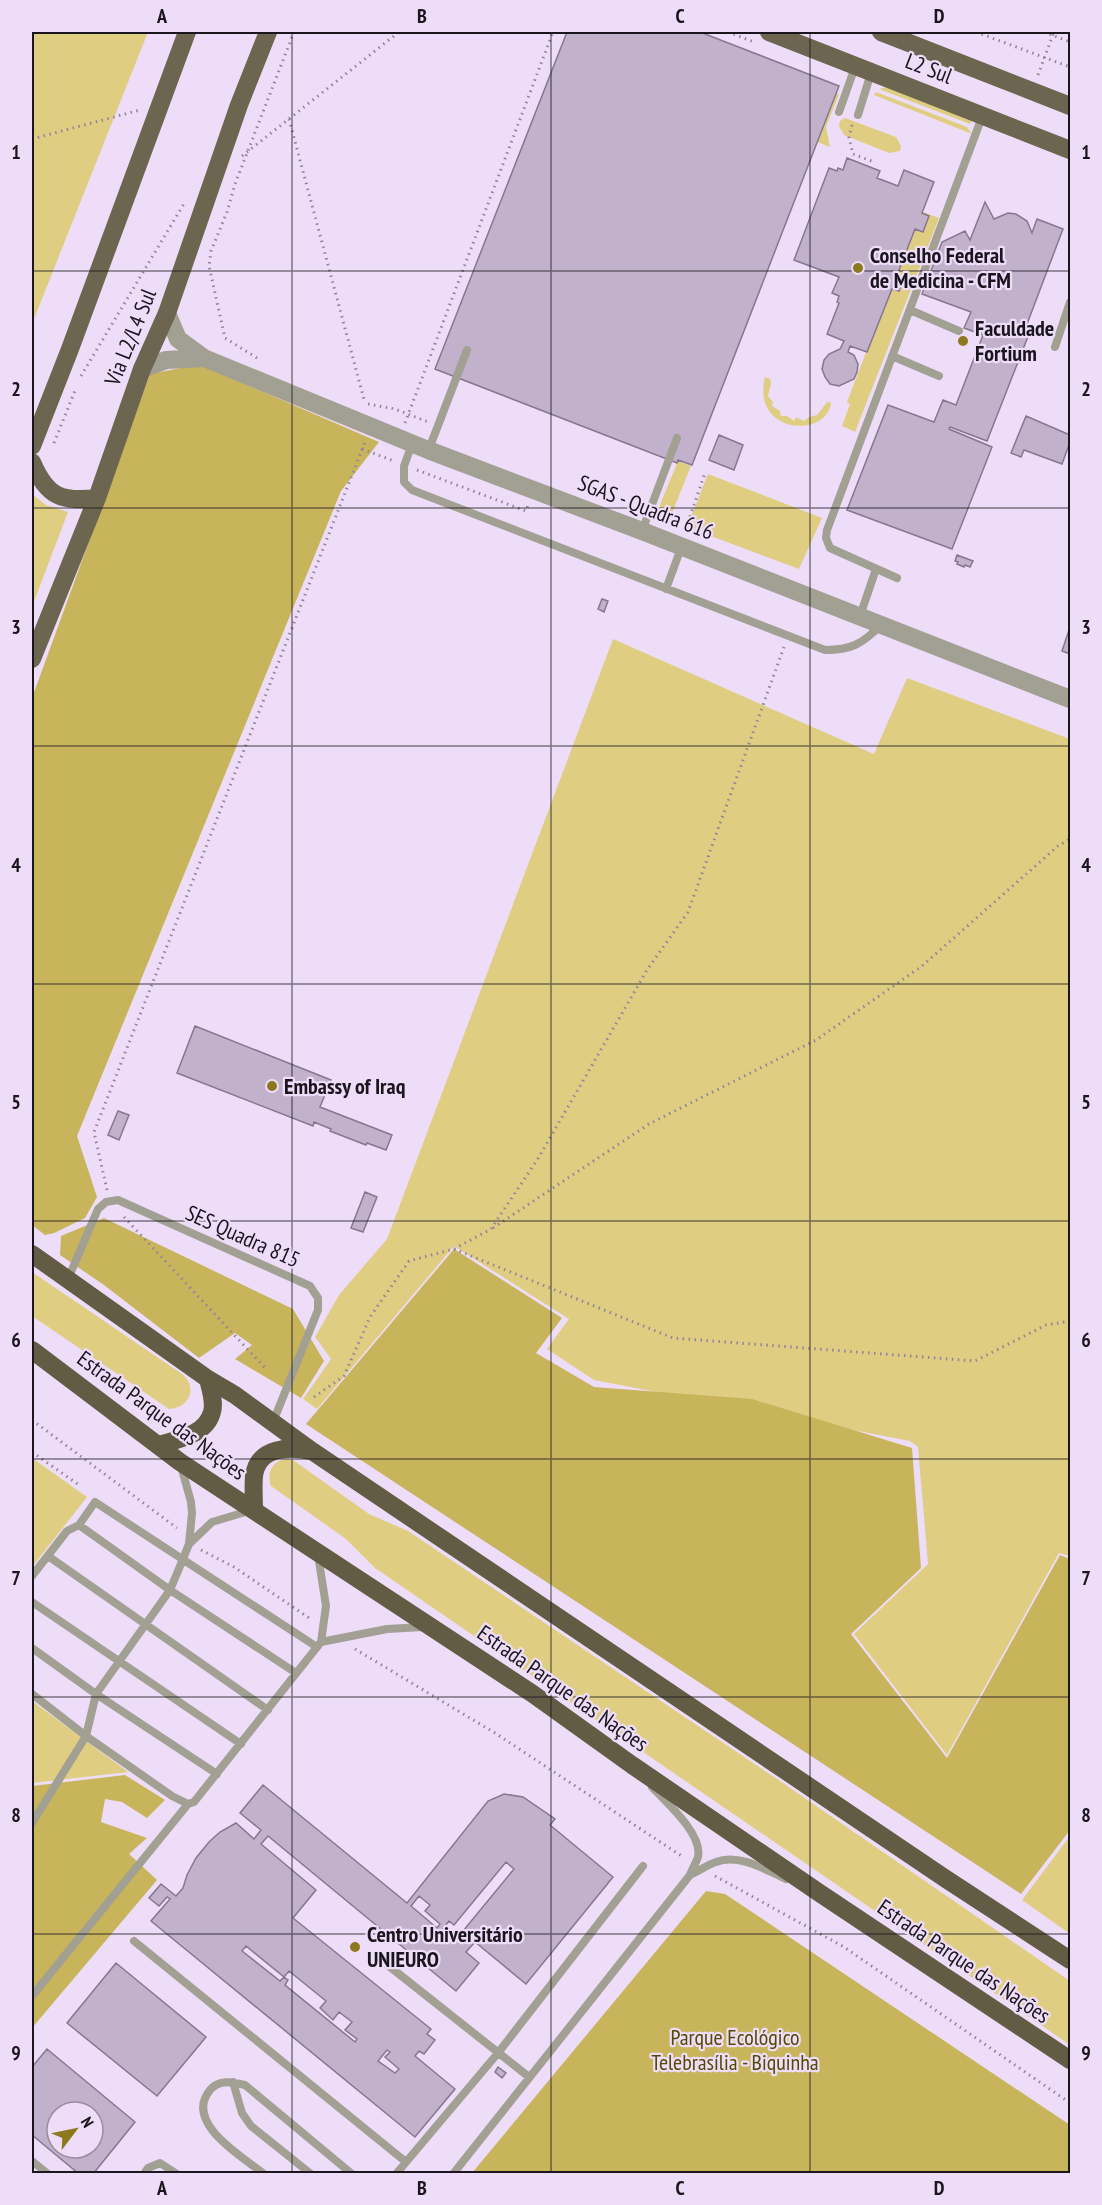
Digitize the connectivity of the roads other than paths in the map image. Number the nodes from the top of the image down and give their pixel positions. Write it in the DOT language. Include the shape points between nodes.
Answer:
graph roads {
  1 [pos="187,32"];
  2 [pos="268,32"];
  3 [pos="769,32"];
  4 [pos="881,32"];
  5 [pos="864,69"];
  6 [pos="1071,106"];
  7 [pos="840,112"];
  8 [pos="858,115"];
  9 [pos="983,116"];
  10 [pos="1071,150"];
  11 [pos="1071,302"];
  12 [pos="910,310"];
  13 [pos="167,313"];
  14 [pos="959,331"];
  15 [pos="1055,347"];
  16 [pos="467,350"];
  17 [pos="892,356"];
  18 [pos="204,358"];
  19 [pos="142,369"];
  20 [pos="939,376"];
  21 [pos="677,438"];
  22 [pos="413,444"];
  23 [pos="32,446"];
  24 [pos="33,466"];
  25 [pos="97,498"];
  26 [pos="642,531"];
  27 [pos="682,547"];
  28 [pos="876,569"];
  29 [pos="897,578"];
  30 [pos="666,589"];
  31 [pos="860,616"];
  32 [pos="882,625"];
  33 [pos="32,659"];
  34 [pos="1071,699"];
  35 [pos="32,1254"];
  36 [pos="68,1279"];
  37 [pos="32,1350"];
  38 [pos="208,1379"];
  39 [pos="273,1422"];
  40 [pos="159,1445"];
  41 [pos="312,1451"];
  42 [pos="180,1462"];
  43 [pos="254,1509"];
  44 [pos="79,1526"];
  45 [pos="189,1544"];
  46 [pos="317,1551"];
  47 [pos="48,1556"];
  48 [pos="183,1559"];
  49 [pos="32,1576"];
  50 [pos="170,1590"];
  51 [pos="32,1602"];
  52 [pos="146,1623"];
  53 [pos="430,1626"];
  54 [pos="319,1644"];
  55 [pos="32,1648"];
  56 [pos="119,1660"];
  57 [pos="296,1673"];
  58 [pos="32,1694"];
  59 [pos="96,1694"];
  60 [pos="268,1710"];
  61 [pos="86,1736"];
  62 [pos="241,1744"];
  63 [pos="632,1765"];
  64 [pos="217,1774"];
  65 [pos="188,1803"];
  66 [pos="32,1823"];
  67 [pos="643,1866"];
  68 [pos="698,1867"];
  69 [pos="821,1894"];
  70 [pos="134,1941"];
  71 [pos="375,1955"];
  72 [pos="1071,1960"];
  73 [pos="32,1996"];
  74 [pos="498,2053"];
  75 [pos="1071,2060"];
  76 [pos="530,2077"];
  77 [pos="233,2082"];
  78 [pos="32,2161"];
  79 [pos="406,2162"];
  80 [pos="48,2174"];
  81 [pos="144,2174"];
  82 [pos="177,2174"];
  83 [pos="264,2174"];
  84 [pos="311,2174"];
  85 [pos="352,2174"];
  86 [pos="396,2174"];
  87 [pos="453,2174"];
  1 -- 23 [label="main road"];
  2 -- 13 [label="main road, Via L2/L4 Sul"];
  3 -- 5 [label="main road, L2 Sul"];
  4 -- 6 [label="main road, L2 Sul"];
  5 -- 7 [label="lane"];
  5 -- 8 [label="lane"];
  5 -- 9 [label="main road, L2 Sul"];
  9 -- 10 [label="main road, L2 Sul"];
  9 -- 12 [label="lane"];
  11 -- 15 [label="lane"];
  12 -- 14 [label="lane"];
  12 -- 17 [label="lane"];
  13 -- 18 [label="street, SGAS - Quadra 616" via="178,339"];
  13 -- 19 [label="main road, Via L2/L4 Sul"];
  16 -- 22 [label="lane" via="437,426"];
  17 -- 20 [label="lane"];
  17 -- 28 [label="lane" via="826,530 830,548"];
  18 -- 19 [label="street, SGAS - Quadra 616" via="166,360"];
  18 -- 22 [label="street, SGAS - Quadra 616"];
  19 -- 25 [label="main road, Via L2/L4 Sul"];
  21 -- 26 [label="lane"];
  22 -- 26 [label="street, SGAS - Quadra 616"];
  22 -- 30 [label="lane" via="404,466 404,482 412,490"];
  24 -- 25 [label="main road" via="61,498"];
  25 -- 33 [label="main road, Via L2/L4 Sul"];
  26 -- 27 [label="street, SGAS - Quadra 616"];
  27 -- 30 [label="lane"];
  27 -- 31 [label="street, SGAS - Quadra 616"];
  28 -- 29 [label="lane"];
  28 -- 31 [label="lane"];
  30 -- 32 [label="lane" via="825,650 842,650 863,642"];
  31 -- 32 [label="street, SGAS - Quadra 616"];
  32 -- 34 [label="street, SGAS - Quadra 616"];
  35 -- 36 [label="highway"];
  36 -- 38 [label="highway"];
  36 -- 39 [label="lane, SES Quadra 815" via="98,1209 118,1200 310,1286 318,1298 318,1310"];
  37 -- 40 [label="highway, Estrada Parque das Nações"];
  38 -- 39 [label="highway"];
  38 -- 40 [label="highway" via="213,1411 208,1421 196,1432"];
  39 -- 41 [label="highway"];
  40 -- 42 [label="highway, Estrada Parque das Nações"];
  41 -- 43 [label="highway" via="293,1447 274,1450 262,1460 254,1474"];
  41 -- 72 [label="highway"];
  42 -- 43 [label="highway, Estrada Parque das Nações"];
  42 -- 45 [label="lane" via="191,1502"];
  43 -- 45 [label="lane" via="212,1522"];
  43 -- 46 [label="highway, Estrada Parque das Nações"];
  44 -- 47 [label="lane" via="68,1531"];
  44 -- 48 [label="lane" via="95,1502"];
  44 -- 50 [label="lane"];
  45 -- 48 [label="lane"];
  46 -- 53 [label="highway, Estrada Parque das Nações"];
  46 -- 54 [label="lane" via="326,1592"];
  47 -- 49 [label="lane"];
  47 -- 52 [label="lane"];
  48 -- 50 [label="lane"];
  48 -- 54 [label="lane"];
  50 -- 52 [label="lane"];
  50 -- 57 [label="lane"];
  51 -- 56 [label="lane"];
  52 -- 56 [label="lane"];
  52 -- 60 [label="lane"];
  53 -- 54 [label="lane" via="387,1629"];
  53 -- 63 [label="highway, Estrada Parque das Nações"];
  54 -- 57 [label="lane"];
  55 -- 59 [label="lane"];
  56 -- 59 [label="lane"];
  56 -- 62 [label="lane"];
  57 -- 60 [label="lane"];
  58 -- 61 [label="lane"];
  59 -- 61 [label="lane"];
  59 -- 64 [label="lane"];
  60 -- 62 [label="lane"];
  61 -- 65 [label="lane"];
  61 -- 66 [label="lane"];
  62 -- 64 [label="lane"];
  63 -- 68 [label="lane" via="695,1837"];
  63 -- 69 [label="highway, Estrada Parque das Nações"];
  64 -- 65 [label="lane" via="194,1802"];
  65 -- 73 [label="lane"];
  67 -- 74 [label="lane"];
  68 -- 69 [label="lane" via="732,1859"];
  68 -- 76 [label="lane"];
  69 -- 75 [label="highway, Estrada Parque das Nações"];
  70 -- 79 [label="lane"];
  71 -- 74 [label="lane"];
  74 -- 76 [label="lane"];
  74 -- 79 [label="lane"];
  76 -- 87 [label="lane"];
  77 -- 83 [label="lane" via="210,2090 203,2114 221,2140"];
  77 -- 84 [label="lane" via="242,2113 251,2126"];
  77 -- 85 [label="lane" via="256,2093"];
  78 -- 80 [label="lane"];
  79 -- 86 [label="lane"];
  81 -- 82 [label="lane" via="160,2163"];
}
